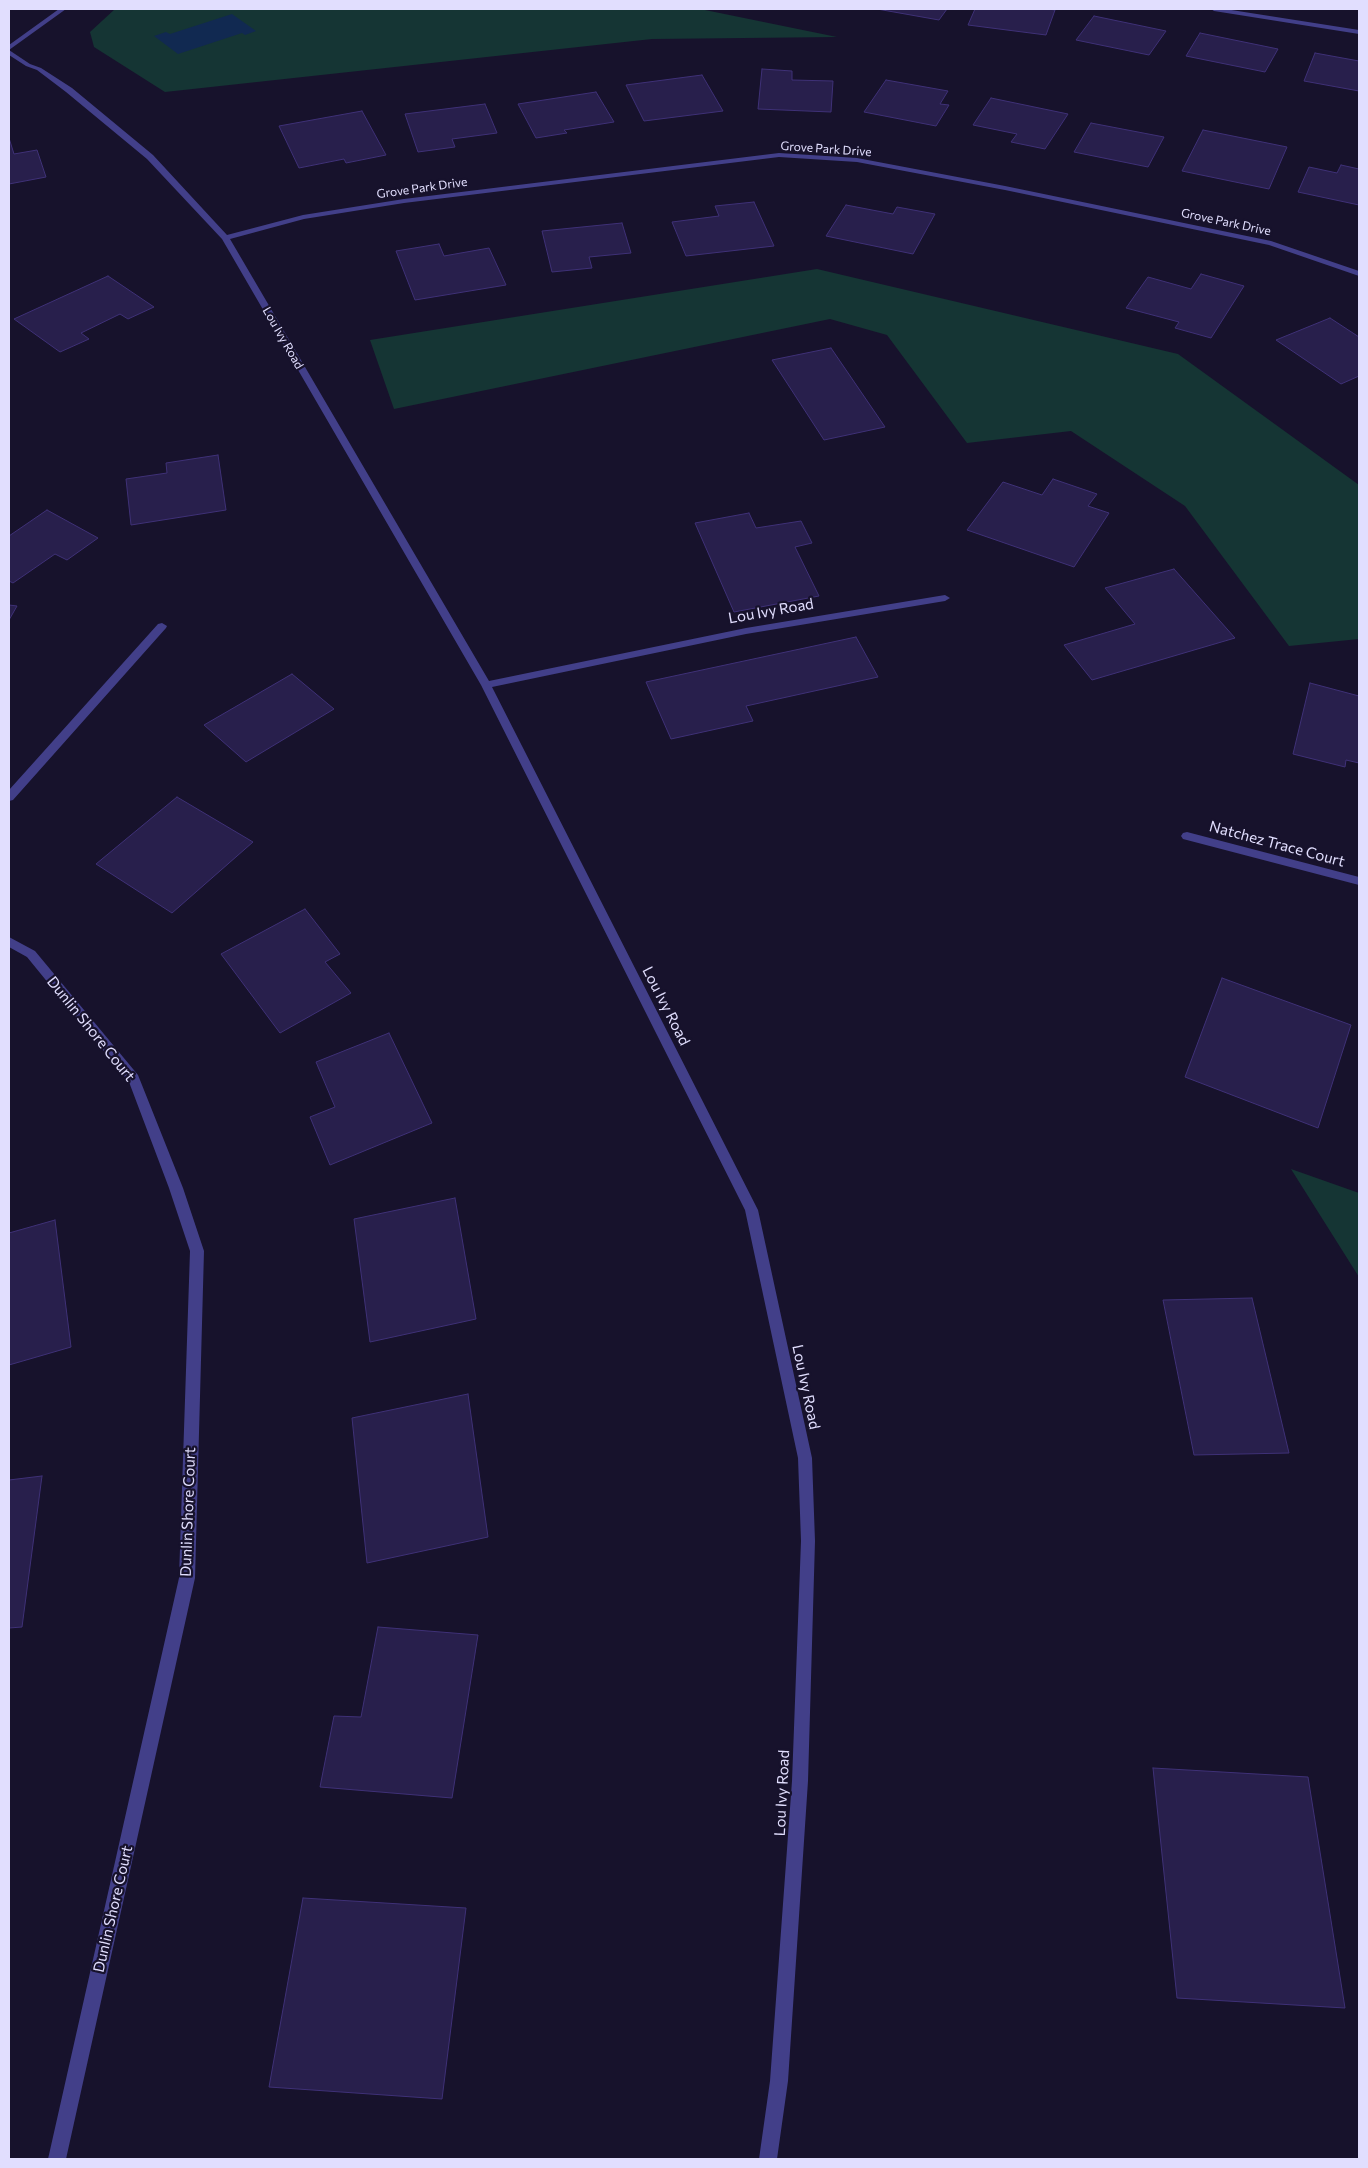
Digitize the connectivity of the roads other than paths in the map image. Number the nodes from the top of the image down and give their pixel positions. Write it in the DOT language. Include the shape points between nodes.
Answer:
graph roads {
  1 [pos="63,9"];
  2 [pos="1214,9"];
  3 [pos="1359,32"];
  4 [pos="9,48"];
  5 [pos="9,52"];
  6 [pos="225,238"];
  7 [pos="1359,274"];
  8 [pos="944,598"];
  9 [pos="162,626"];
  10 [pos="486,686"];
  11 [pos="9,798"];
  12 [pos="1187,836"];
  13 [pos="1359,881"];
  14 [pos="9,942"];
  15 [pos="57,2159"];
  16 [pos="768,2159"];
  1 -- 4 [label="street"];
  2 -- 3 [label="street"];
  5 -- 6 [label="street, Lou Ivy Road" via="69,90 150,157"];
  6 -- 7 [label="street, Grove Park Drive" via="303,217 404,201 779,155 857,160 1005,188 1271,243"];
  6 -- 10 [label="street, Lou Ivy Road"];
  8 -- 10 [label="street, Lou Ivy Road" via="746,631"];
  9 -- 11 [label="street"];
  10 -- 16 [label="street, Lou Ivy Road" via="751,1210 804,1458 808,1541 800,1781 779,2081"];
  12 -- 13 [label="street, Natchez Trace Court"];
  14 -- 15 [label="street, Dunlin Shore Court" via="30,954 134,1079 198,1251 187,1578"];
}
